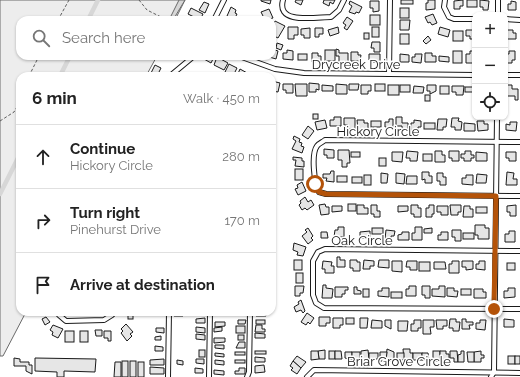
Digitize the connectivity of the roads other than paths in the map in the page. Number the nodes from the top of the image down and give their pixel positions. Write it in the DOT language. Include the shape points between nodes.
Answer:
graph roads {
  1 [pos="224,0"];
  2 [pos="283,0"];
  3 [pos="344,0"];
  4 [pos="390,0"];
  5 [pos="444,0"];
  6 [pos="498,0"];
  7 [pos="498,12"];
  8 [pos="216,16"];
  9 [pos="472,19"];
  10 [pos="508,19"];
  11 [pos="520,20"];
  12 [pos="189,60"];
  13 [pos="250,60"];
  14 [pos="175,72"];
  15 [pos="390,74"];
  16 [pos="472,75"];
  17 [pos="508,75"];
  18 [pos="520,75"];
  19 [pos="497,120"];
  20 [pos="496,142"];
  21 [pos="520,142"];
  22 [pos="496,196"];
  23 [pos="520,196"];
  24 [pos="495,251"];
  25 [pos="520,251"];
  26 [pos="494,309"];
  27 [pos="520,309"];
  28 [pos="60,316"];
  29 [pos="110,316"];
  30 [pos="169,316"];
  31 [pos="210,316"];
  32 [pos="250,316"];
  33 [pos="439,371"];
  34 [pos="494,372"];
  35 [pos="520,373"];
  36 [pos="168,377"];
  37 [pos="209,377"];
  38 [pos="247,377"];
  39 [pos="307,377"];
  40 [pos="439,377"];
  41 [pos="491,377"];
  42 [pos="497,377"];
  1 -- 8 [label="street"];
  2 -- 3 [label="street" via="284,13 292,18 331,17 339,10"];
  4 -- 15 [label="street"];
  5 -- 9 [label="street" via="449,17"];
  6 -- 7 [label="street"];
  10 -- 11 [label="street"];
  12 -- 14 [label="street"];
  13 -- 15 [label="street, Drycreek Drive" via="275,69 304,73"];
  15 -- 16 [label="street, Drycreek Drive"];
  17 -- 18 [label="street"];
  19 -- 20 [label="street"];
  20 -- 21 [label="street, Hickory Circle"];
  20 -- 22 [label="street"];
  20 -- 22 [label="street, Hickory Circle" via="325,140 318,144 314,152 315,184 319,192 326,194"];
  22 -- 23 [label="street, Hickory Circle"];
  22 -- 24 [label="street"];
  24 -- 25 [label="street, Oak Circle"];
  24 -- 26 [label="street"];
  24 -- 26 [label="street, Oak Circle" via="325,249 318,252 313,261 313,295 316,303 324,308"];
  26 -- 27 [label="street, Oak Circle"];
  26 -- 34 [label="street"];
  28 -- 29 [label="street" via="66,321 104,320"];
  30 -- 36 [label="street"];
  31 -- 37 [label="street"];
  32 -- 38 [label="street"];
  33 -- 34 [label="street, Briar Grove Circle"];
  33 -- 39 [label="street, Briar Grove Circle" via="314,370"];
  33 -- 40 [label="street"];
  34 -- 35 [label="street, Briar Grove Circle"];
  34 -- 41 [label="street"];
  34 -- 42 [label="street"];
}
